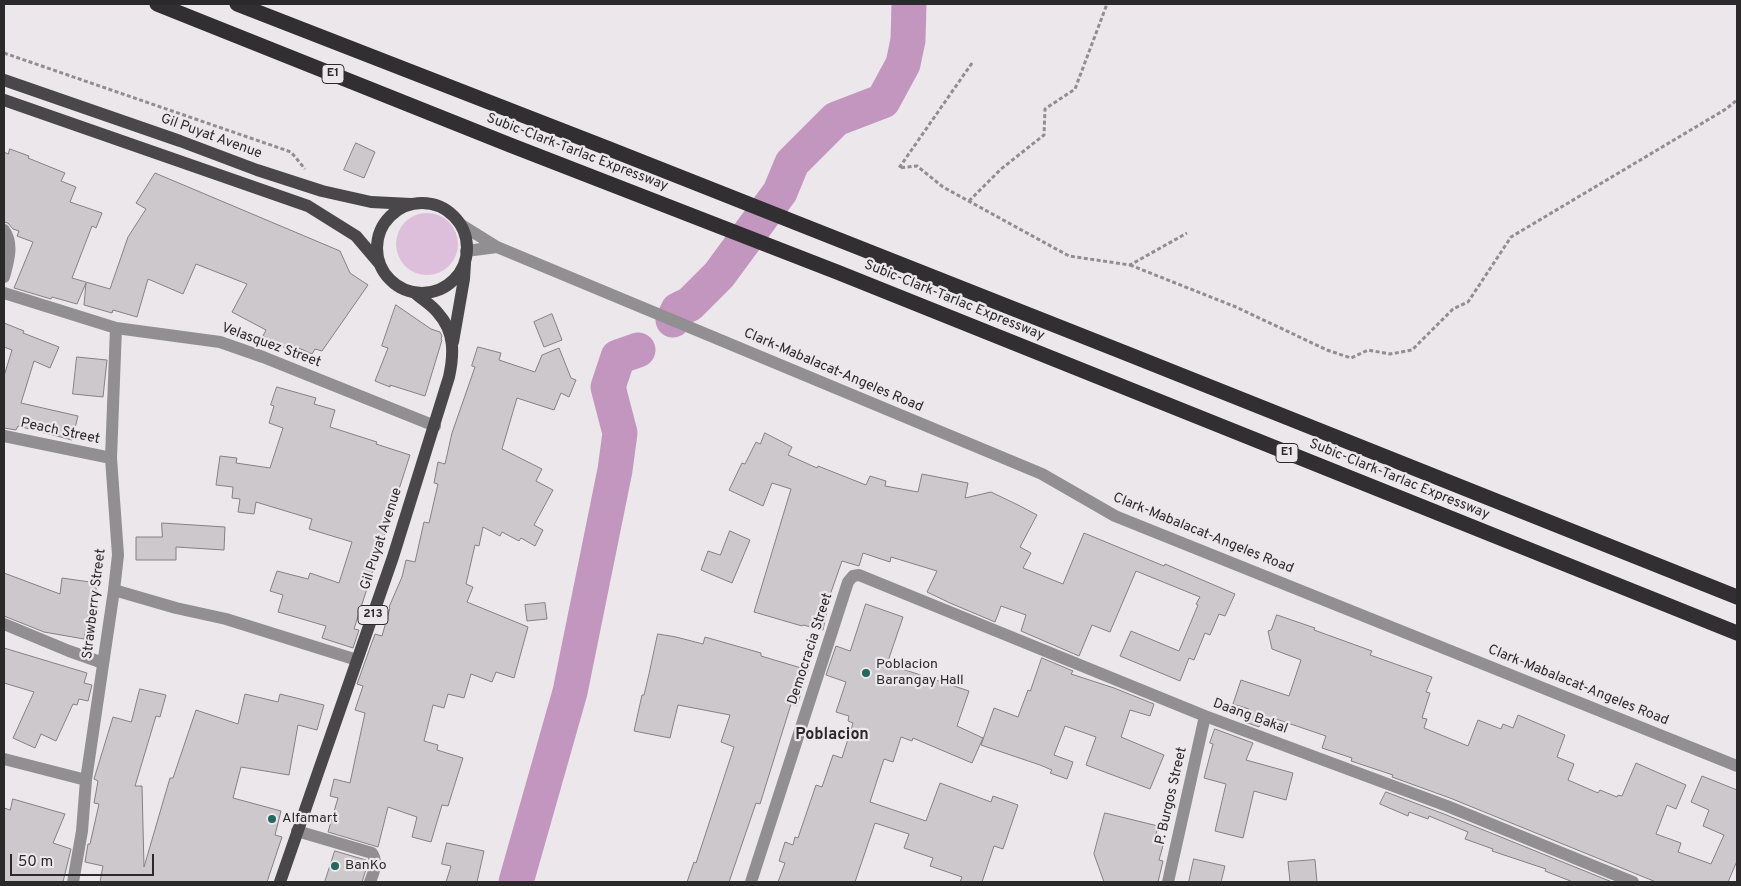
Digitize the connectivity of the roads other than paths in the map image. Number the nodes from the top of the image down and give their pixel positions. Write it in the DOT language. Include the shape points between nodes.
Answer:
graph roads {
  1 [pos="157,4"];
  2 [pos="237,4"];
  3 [pos="4,80"];
  4 [pos="4,100"];
  5 [pos="411,204"];
  6 [pos="460,224"];
  7 [pos="4,230"];
  8 [pos="497,247"];
  9 [pos="466,256"];
  10 [pos="379,263"];
  11 [pos="4,277"];
  12 [pos="414,292"];
  13 [pos="4,293"];
  14 [pos="116,328"];
  15 [pos="452,345"];
  16 [pos="435,426"];
  17 [pos="4,436"];
  18 [pos="111,458"];
  19 [pos="860,575"];
  20 [pos="114,590"];
  21 [pos="1737,597"];
  22 [pos="4,624"];
  23 [pos="1737,633"];
  24 [pos="357,660"];
  25 [pos="103,662"];
  26 [pos="1205,716"];
  27 [pos="4,759"];
  28 [pos="1737,766"];
  29 [pos="86,780"];
  30 [pos="298,831"];
  31 [pos="74,882"];
  32 [pos="280,882"];
  33 [pos="370,882"];
  34 [pos="751,882"];
  35 [pos="1168,882"];
  36 [pos="1633,882"];
  1 -- 23 [label="highway, Subic-Clark-Tarlac Expressway / E1" via="837,272"];
  2 -- 21 [label="highway, Subic-Clark-Tarlac Expressway / E1" via="849,243"];
  3 -- 5 [label="main road, Gil Puyat Avenue" via="322,191 371,202"];
  4 -- 10 [label="main road" via="308,206 356,236"];
  5 -- 6 [label="main road" via="439,206"];
  5 -- 10 [label="main road" via="394,212 382,227 377,244"];
  6 -- 8 [label="street, Clark-Mabalacat-Angeles Road"];
  6 -- 9 [label="main road, 213" via="466,241"];
  7 -- 11 [label="street" via="10,243"];
  8 -- 9 [label="street, Clark-Mabalacat-Angeles Road"];
  8 -- 28 [label="street, Clark-Mabalacat-Angeles Road" via="1042,474 1116,516"];
  9 -- 12 [label="main road" via="456,277 449,283 432,291"];
  9 -- 15 [label="main road, Gil Puyat Avenue / 213"];
  10 -- 12 [label="main road, 213" via="396,285"];
  12 -- 15 [label="main road, Gil Puyat Avenue / 213" via="438,312 451,334"];
  13 -- 14 [label="street, Velasquez Street"];
  14 -- 16 [label="street, Velasquez Street" via="220,342"];
  14 -- 18 [label="street, Strawberry Street"];
  15 -- 16 [label="main road, Gil Puyat Avenue / 213" via="452,364"];
  16 -- 24 [label="main road, Gil Puyat Avenue / 213"];
  17 -- 18 [label="street, Peach Street"];
  18 -- 20 [label="street, Strawberry Street" via="118,555"];
  19 -- 26 [label="street, Daang Bakal"];
  19 -- 34 [label="street, Democracia Street" via="853,576 848,582"];
  20 -- 24 [label="street" via="226,619"];
  20 -- 25 [label="street, Strawberry Street"];
  22 -- 25 [label="street"];
  24 -- 30 [label="main road, Gil Puyat Avenue / 213"];
  25 -- 29 [label="street, Strawberry Street"];
  26 -- 35 [label="street, P. Burgos Street"];
  26 -- 36 [label="street, Daang Bakal" via="1447,806"];
  27 -- 29 [label="street"];
  29 -- 31 [label="street, Strawberry Street"];
  30 -- 32 [label="main road, Gil Puyat Avenue / 213"];
  30 -- 33 [label="street" via="372,853 375,866"];
}
